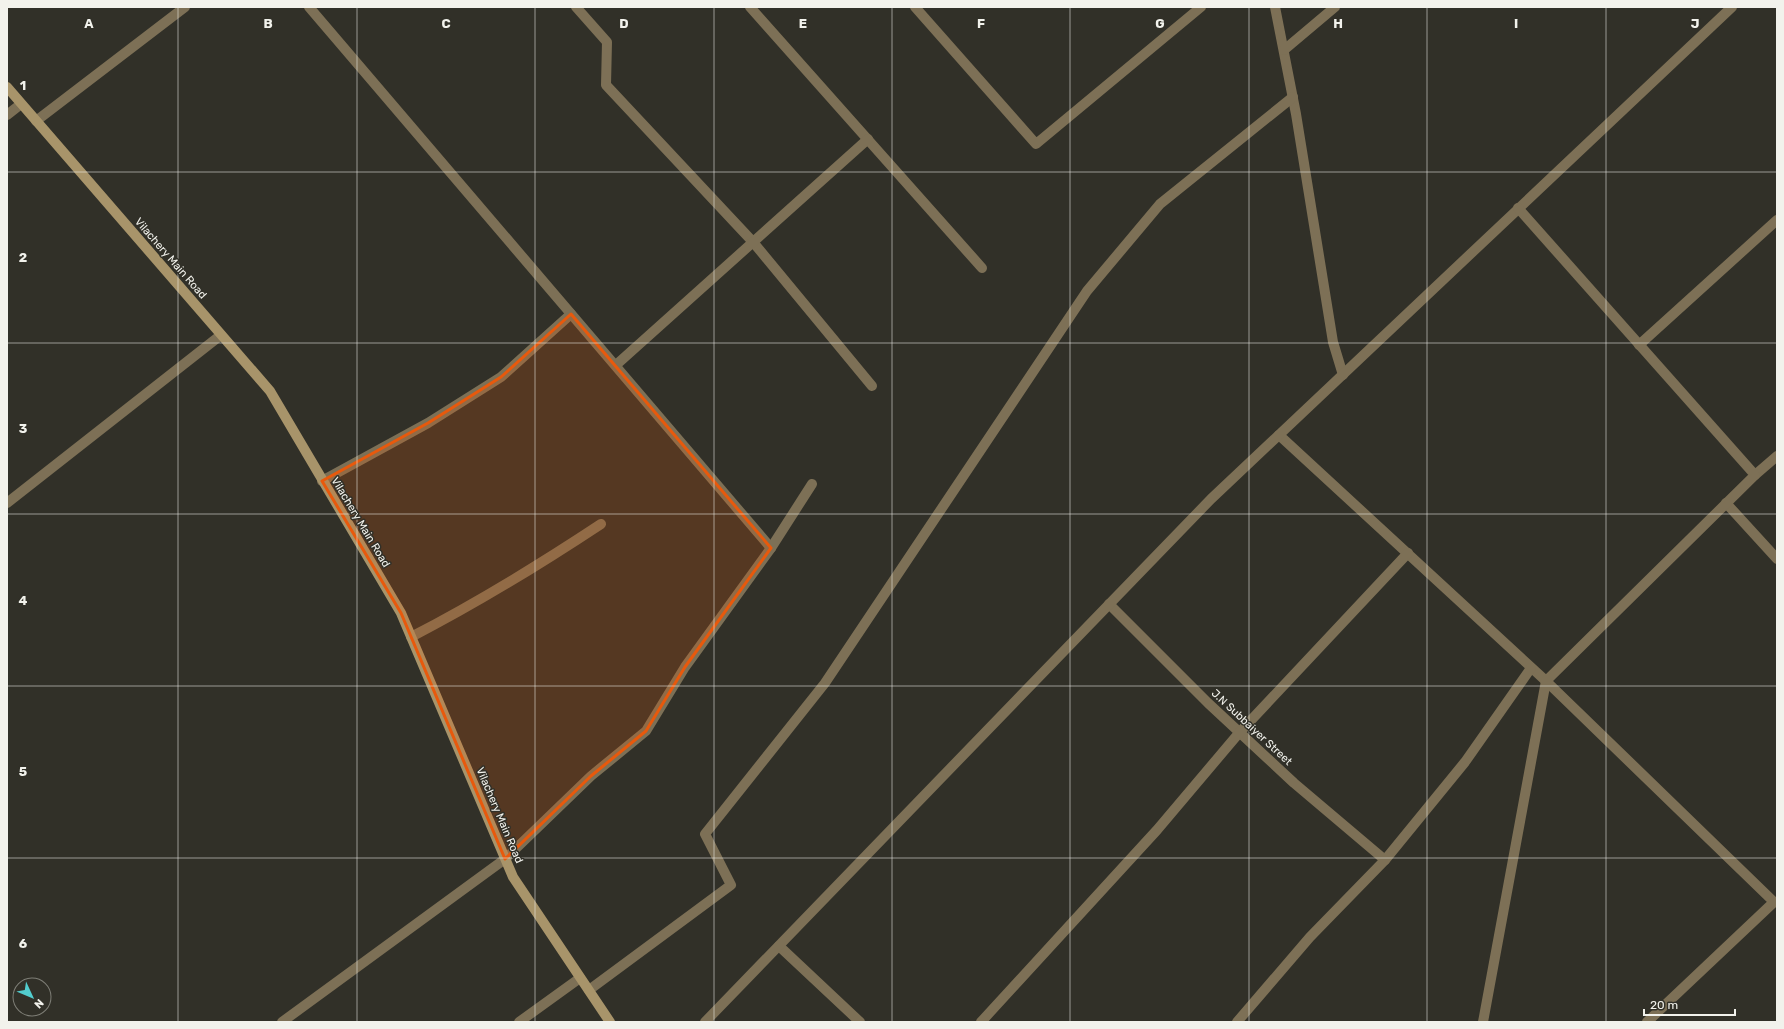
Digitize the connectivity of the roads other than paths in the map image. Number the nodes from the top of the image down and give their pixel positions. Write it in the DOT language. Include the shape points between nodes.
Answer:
graph roads {
  1 [pos="185,7"];
  2 [pos="309,7"];
  3 [pos="576,7"];
  4 [pos="750,7"];
  5 [pos="915,7"];
  6 [pos="1201,7"];
  7 [pos="1275,7"];
  8 [pos="1336,7"];
  9 [pos="1732,7"];
  10 [pos="1284,50"];
  11 [pos="7,87"];
  12 [pos="1293,97"];
  13 [pos="21,104"];
  14 [pos="7,115"];
  15 [pos="36,121"];
  16 [pos="868,139"];
  17 [pos="1518,208"];
  18 [pos="1777,220"];
  19 [pos="753,242"];
  20 [pos="982,268"];
  21 [pos="571,314"];
  22 [pos="221,335"];
  23 [pos="1639,345"];
  24 [pos="616,365"];
  25 [pos="1343,374"];
  26 [pos="872,386"];
  27 [pos="1279,435"];
  28 [pos="1777,456"];
  29 [pos="1754,475"];
  30 [pos="322,481"];
  31 [pos="812,484"];
  32 [pos="7,503"];
  33 [pos="1726,503"];
  34 [pos="601,524"];
  35 [pos="771,548"];
  36 [pos="1408,554"];
  37 [pos="1777,559"];
  38 [pos="1109,604"];
  39 [pos="411,637"];
  40 [pos="1531,668"];
  41 [pos="1546,681"];
  42 [pos="1239,733"];
  43 [pos="505,859"];
  44 [pos="1385,860"];
  45 [pos="1776,902"];
  46 [pos="779,946"];
  47 [pos="580,978"];
  48 [pos="589,990"];
  49 [pos="282,1022"];
  50 [pos="518,1022"];
  51 [pos="610,1022"];
  52 [pos="705,1022"];
  53 [pos="860,1022"];
  54 [pos="981,1022"];
  55 [pos="1237,1022"];
  56 [pos="1482,1022"];
  57 [pos="1647,1022"];
  1 -- 15 [label="street"];
  2 -- 21 [label="street"];
  3 -- 19 [label="street" via="607,42 606,85"];
  4 -- 16 [label="street"];
  5 -- 6 [label="street" via="1036,144"];
  7 -- 10 [label="street"];
  8 -- 10 [label="street"];
  9 -- 17 [label="street"];
  10 -- 12 [label="street"];
  11 -- 13 [label="main road, Vilachery Main Road"];
  12 -- 25 [label="street" via="1333,342"];
  12 -- 48 [label="street" via="1160,204 1087,291 825,683 705,834 731,885"];
  13 -- 14 [label="street"];
  13 -- 15 [label="main road, Vilachery Main Road"];
  15 -- 22 [label="main road, Vilachery Main Road"];
  16 -- 19 [label="street"];
  16 -- 20 [label="street"];
  17 -- 23 [label="street"];
  17 -- 25 [label="street"];
  18 -- 23 [label="street"];
  19 -- 24 [label="street"];
  19 -- 26 [label="street"];
  21 -- 24 [label="street"];
  21 -- 30 [label="street" via="501,378"];
  22 -- 30 [label="main road, Vilachery Main Road" via="270,391"];
  22 -- 32 [label="street"];
  23 -- 29 [label="street"];
  24 -- 35 [label="street"];
  25 -- 27 [label="street"];
  27 -- 36 [label="street"];
  27 -- 38 [label="street" via="1211,499"];
  28 -- 29 [label="street"];
  29 -- 33 [label="street"];
  30 -- 39 [label="main road, Vilachery Main Road" via="401,613"];
  31 -- 35 [label="street"];
  33 -- 37 [label="street"];
  33 -- 41 [label="street"];
  34 -- 39 [label="street" via="533,569"];
  35 -- 43 [label="street" via="685,667 646,731 591,776"];
  36 -- 40 [label="street"];
  36 -- 42 [label="street"];
  38 -- 42 [label="street, J.N Subbaiyer Street"];
  38 -- 46 [label="street"];
  39 -- 43 [label="main road, Vilachery Main Road"];
  40 -- 41 [label="street"];
  40 -- 44 [label="street" via="1465,762"];
  41 -- 45 [label="street"];
  41 -- 56 [label="street"];
  42 -- 44 [label="street, J.N Subbaiyer Street" via="1294,784"];
  42 -- 54 [label="street" via="1152,836"];
  43 -- 47 [label="main road, Vilachery Main Road" via="512,877"];
  43 -- 49 [label="street"];
  44 -- 55 [label="street" via="1310,937"];
  45 -- 57 [label="street"];
  46 -- 52 [label="street"];
  46 -- 53 [label="street"];
  47 -- 48 [label="main road, Vilachery Main Road"];
  47 -- 50 [label="street"];
  48 -- 51 [label="main road, Vilachery Main Road"];
}
